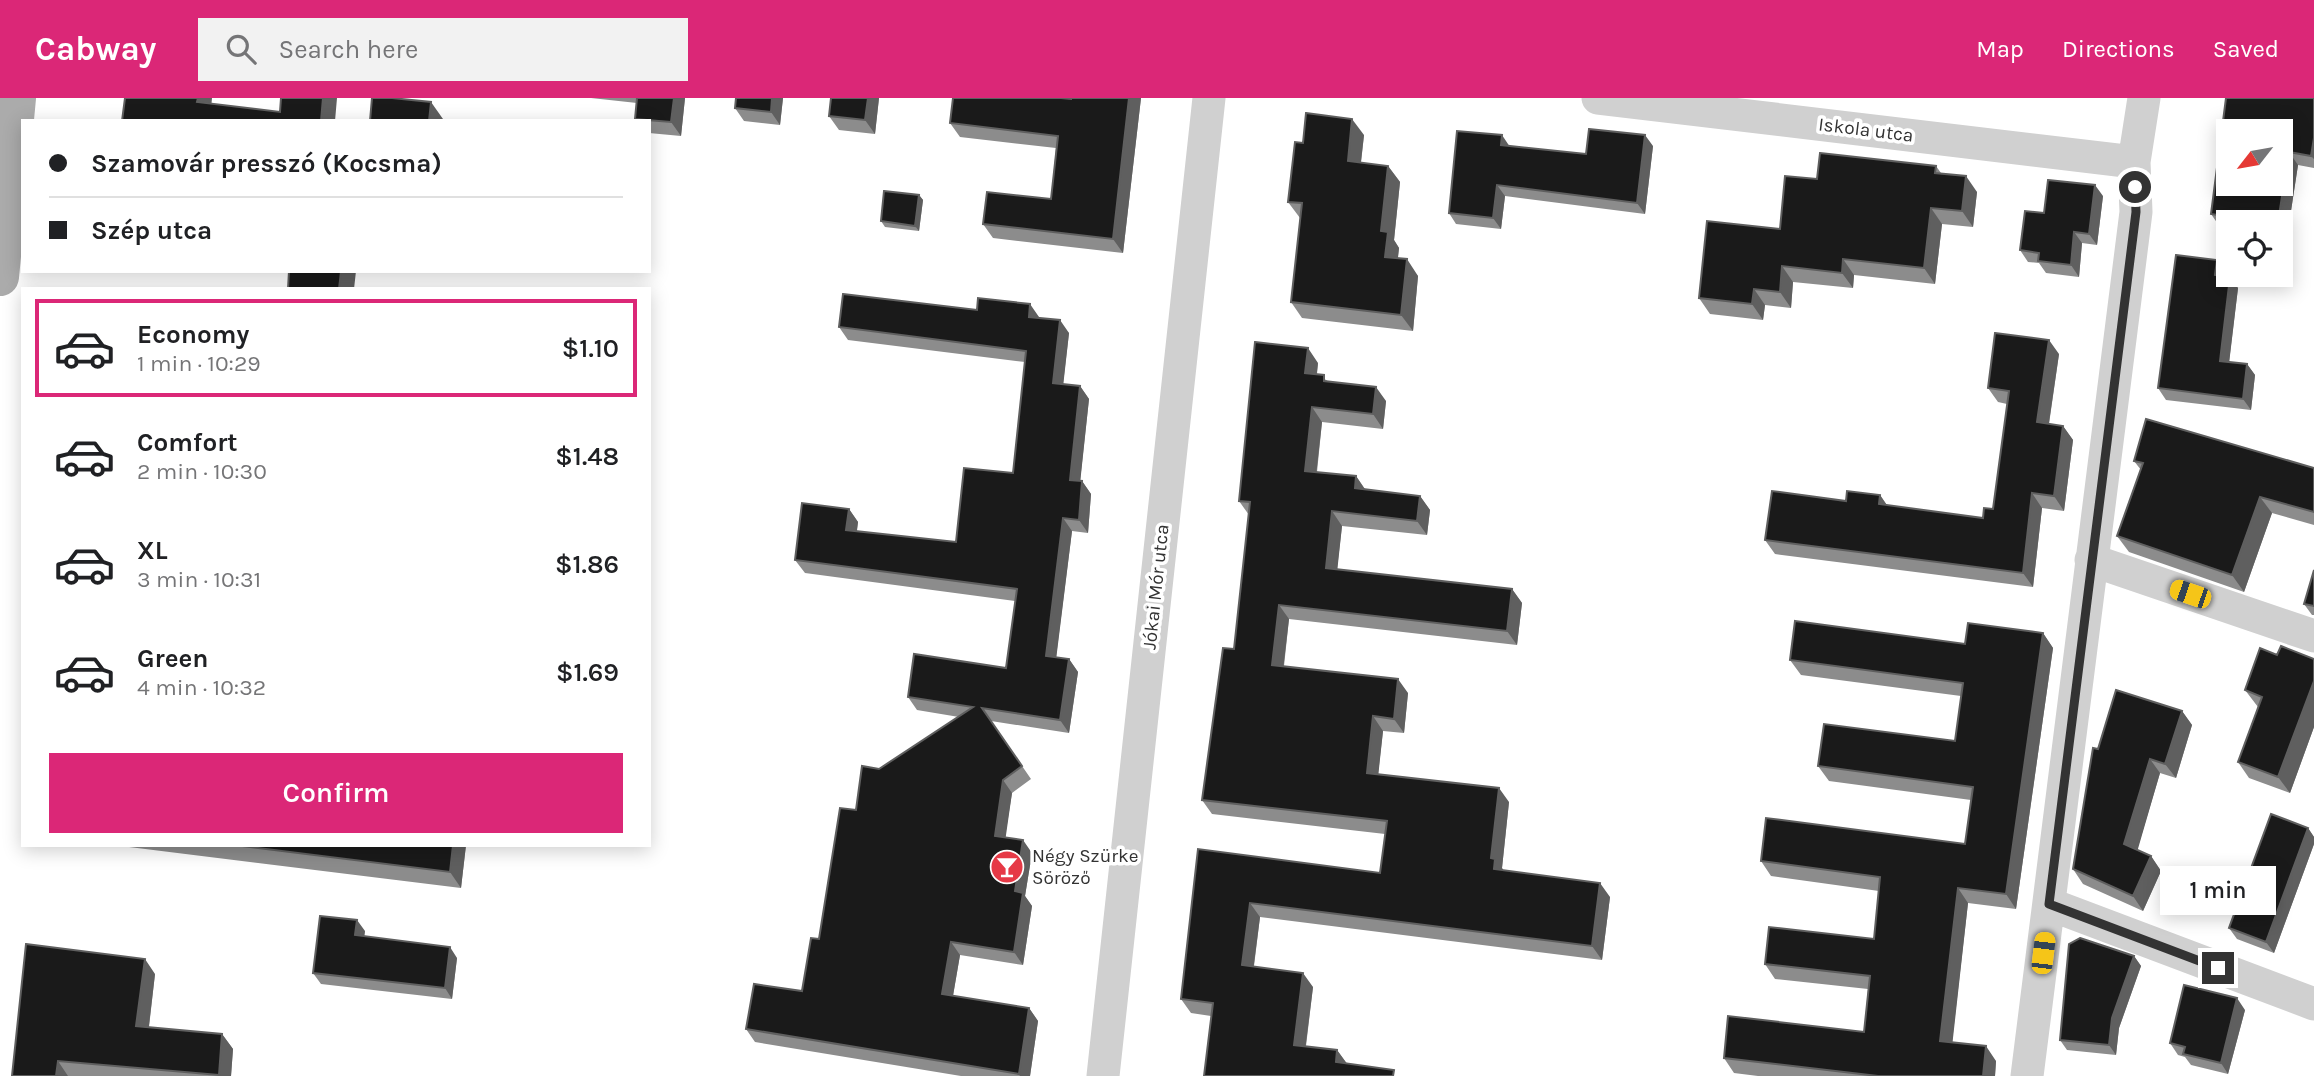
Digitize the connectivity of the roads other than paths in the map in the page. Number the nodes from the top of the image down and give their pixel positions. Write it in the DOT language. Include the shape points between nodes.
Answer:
graph roads {
  1 [pos="17,98"];
  2 [pos="1209,98"];
  3 [pos="1598,98"];
  4 [pos="2144,98"];
  5 [pos="2134,162"];
  6 [pos="0,277"];
  7 [pos="2091,560"];
  8 [pos="2314,636"];
  9 [pos="2049,904"];
  10 [pos="2314,1004"];
  11 [pos="1102,1076"];
  12 [pos="2027,1076"];
  1 -- 6 [label="main road"];
  2 -- 11 [label="street, Jókai Mór utca"];
  3 -- 5 [label="street, Iskola utca"];
  4 -- 5 [label="street"];
  5 -- 7 [label="street" via="2136,212"];
  7 -- 8 [label="street"];
  7 -- 9 [label="street"];
  9 -- 10 [label="street"];
  9 -- 12 [label="street"];
}
